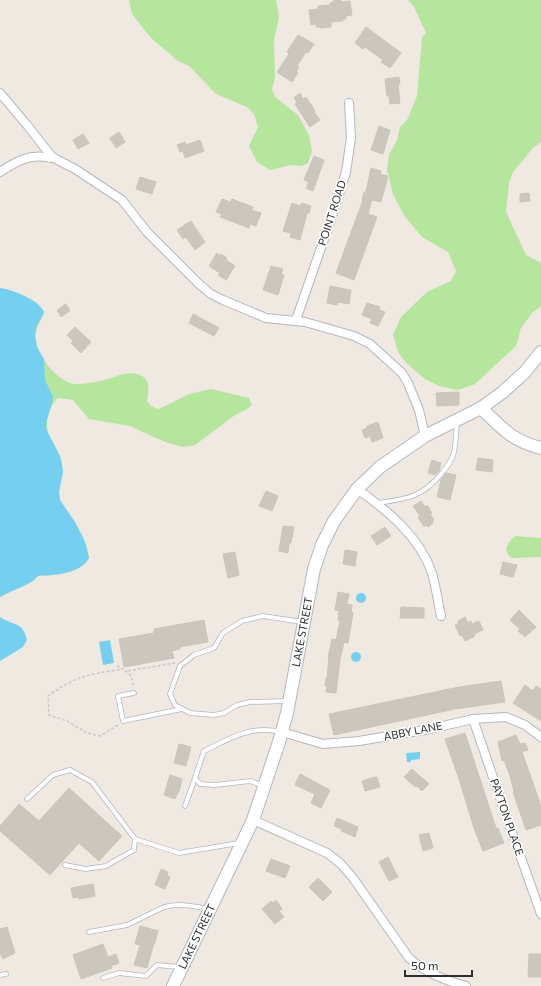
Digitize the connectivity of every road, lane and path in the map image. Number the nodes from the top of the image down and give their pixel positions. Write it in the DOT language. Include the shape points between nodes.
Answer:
graph roads {
  1 [pos="0,93"];
  2 [pos="349,103"];
  3 [pos="52,157"];
  4 [pos="0,172"];
  5 [pos="296,320"];
  6 [pos="541,352"];
  7 [pos="481,408"];
  8 [pos="457,421"];
  9 [pos="425,436"];
  10 [pos="541,448"];
  11 [pos="357,489"];
  12 [pos="377,503"];
  13 [pos="441,616"];
  14 [pos="305,623"];
  15 [pos="174,669"];
  16 [pos="127,671"];
  17 [pos="134,693"];
  18 [pos="289,701"];
  19 [pos="182,709"];
  20 [pos="473,719"];
  21 [pos="123,721"];
  22 [pos="282,732"];
  23 [pos="541,737"];
  24 [pos="195,778"];
  25 [pos="264,786"];
  26 [pos="26,799"];
  27 [pos="185,806"];
  28 [pos="253,820"];
  29 [pos="135,839"];
  30 [pos="242,843"];
  31 [pos="65,865"];
  32 [pos="210,909"];
  33 [pos="541,914"];
  34 [pos="89,932"];
  35 [pos="182,967"];
  36 [pos="6,974"];
  37 [pos="0,975"];
  38 [pos="103,978"];
  39 [pos="172,986"];
  40 [pos="466,986"];
  1 -- 3 [label="street"];
  2 -- 5 [label="street, POINT ROAD" via="351,138 346,172"];
  3 -- 4 [label="street" via="28,158"];
  3 -- 5 [label="street" via="122,200 147,232 211,294 266,318"];
  5 -- 9 [label="street" via="354,336 370,344 386,358 402,373 408,383 419,410"];
  6 -- 7 [label="main road, LAKE STREET" via="525,372"];
  7 -- 8 [label="main road, LAKE STREET"];
  7 -- 10 [label="main road" via="514,438"];
  8 -- 9 [label="main road, LAKE STREET"];
  8 -- 12 [label="lane" via="454,452 440,476 419,494 407,499"];
  9 -- 11 [label="main road, LAKE STREET" via="380,467"];
  11 -- 12 [label="street"];
  11 -- 14 [label="main road, LAKE STREET" via="334,521 322,545 312,577"];
  12 -- 13 [label="street" via="409,534 423,554 432,573"];
  14 -- 18 [label="main road, LAKE STREET"];
  14 -- 19 [label="lane" via="263,616 242,621 223,633 214,648 194,655 180,666 170,694 175,705"];
  15 -- 16 [label="path" via="176,662"];
  16 -- 17 [label="path" via="133,681"];
  16 -- 21 [label="path" via="118,666 119,670 77,678 48,696 49,716 67,721 87,733 100,736"];
  17 -- 21 [label="lane" via="118,696"];
  18 -- 19 [label="lane" via="250,702 214,715 190,713"];
  18 -- 22 [label="main road, LAKE STREET"];
  19 -- 21 [label="lane"];
  20 -- 22 [label="street, ABBY LANE" via="364,740 323,744"];
  20 -- 23 [label="street, ABBY LANE" via="506,717 525,725"];
  20 -- 33 [label="street, PAYTON PLACE"];
  22 -- 24 [label="lane" via="253,730 204,751"];
  22 -- 25 [label="main road, LAKE STREET"];
  24 -- 25 [label="lane" via="200,784 250,782"];
  24 -- 27 [label="lane"];
  25 -- 28 [label="main road, LAKE STREET"];
  26 -- 29 [label="lane" via="53,775 70,770 92,782"];
  28 -- 30 [label="main road, LAKE STREET"];
  28 -- 40 [label="street" via="334,858 353,878 409,958 434,976"];
  29 -- 30 [label="lane" via="179,852"];
  29 -- 31 [label="lane" via="134,850 106,866 86,869"];
  30 -- 32 [label="main road, LAKE STREET"];
  32 -- 34 [label="lane" via="170,905 127,925"];
  32 -- 35 [label="main road, LAKE STREET"];
  35 -- 38 [label="lane" via="157,965 146,976 119,973"];
  35 -- 39 [label="main road, LAKE STREET"];
  36 -- 37 [label="lane"];
}
